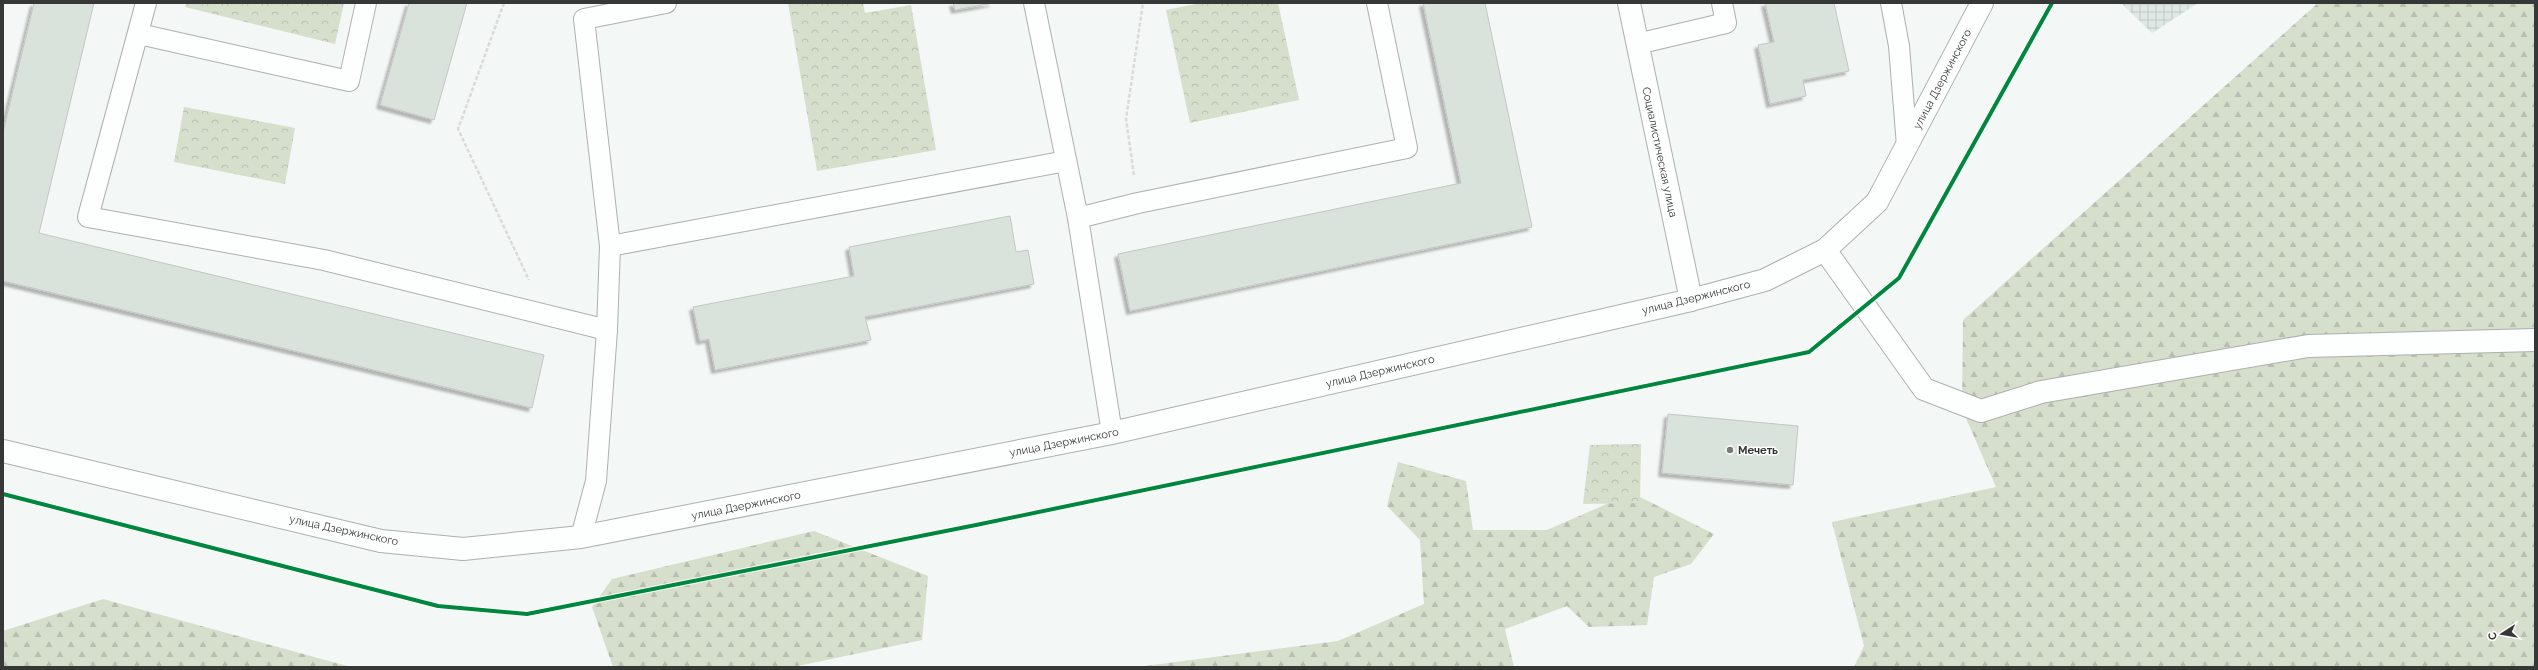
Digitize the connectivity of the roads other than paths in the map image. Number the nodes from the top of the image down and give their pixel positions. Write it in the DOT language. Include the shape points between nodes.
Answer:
graph roads {
  1 [pos="146,3"];
  2 [pos="366,3"];
  3 [pos="666,3"];
  4 [pos="1034,3"];
  5 [pos="1377,3"];
  6 [pos="1629,3"];
  7 [pos="1722,3"];
  8 [pos="1891,3"];
  9 [pos="1982,3"];
  10 [pos="139,34"];
  11 [pos="1638,44"];
  12 [pos="1907,146"];
  13 [pos="1066,161"];
  14 [pos="1078,218"];
  15 [pos="610,246"];
  16 [pos="1825,250"];
  17 [pos="1691,300"];
  18 [pos="607,330"];
  19 [pos="2535,340"];
  20 [pos="1112,433"];
  21 [pos="3,451"];
  22 [pos="581,537"];
  1 -- 10 [label="lane"];
  2 -- 10 [label="lane" via="349,81"];
  3 -- 15 [label="lane" via="584,19"];
  4 -- 13 [label="lane"];
  5 -- 14 [label="lane" via="1407,148 1138,203"];
  6 -- 11 [label="main road, Социалистическая улица"];
  7 -- 11 [label="lane" via="1726,23"];
  8 -- 12 [label="lane" via="1900,46"];
  9 -- 12 [label="main road, улица Дзержинского"];
  10 -- 18 [label="lane" via="88,217 324,260"];
  11 -- 17 [label="main road, Социалистическая улица"];
  12 -- 16 [label="main road, улица Дзержинского" via="1877,202"];
  13 -- 14 [label="lane"];
  13 -- 15 [label="lane"];
  14 -- 20 [label="lane"];
  15 -- 18 [label="lane"];
  16 -- 17 [label="main road, улица Дзержинского" via="1765,280"];
  16 -- 19 [label="main road" via="1924,390 1981,411 2041,392 2308,346"];
  17 -- 20 [label="main road, улица Дзержинского"];
  18 -- 22 [label="lane" via="596,481"];
  20 -- 22 [label="main road, улица Дзержинского"];
  21 -- 22 [label="main road, улица Дзержинского" via="381,541 463,549"];
}
